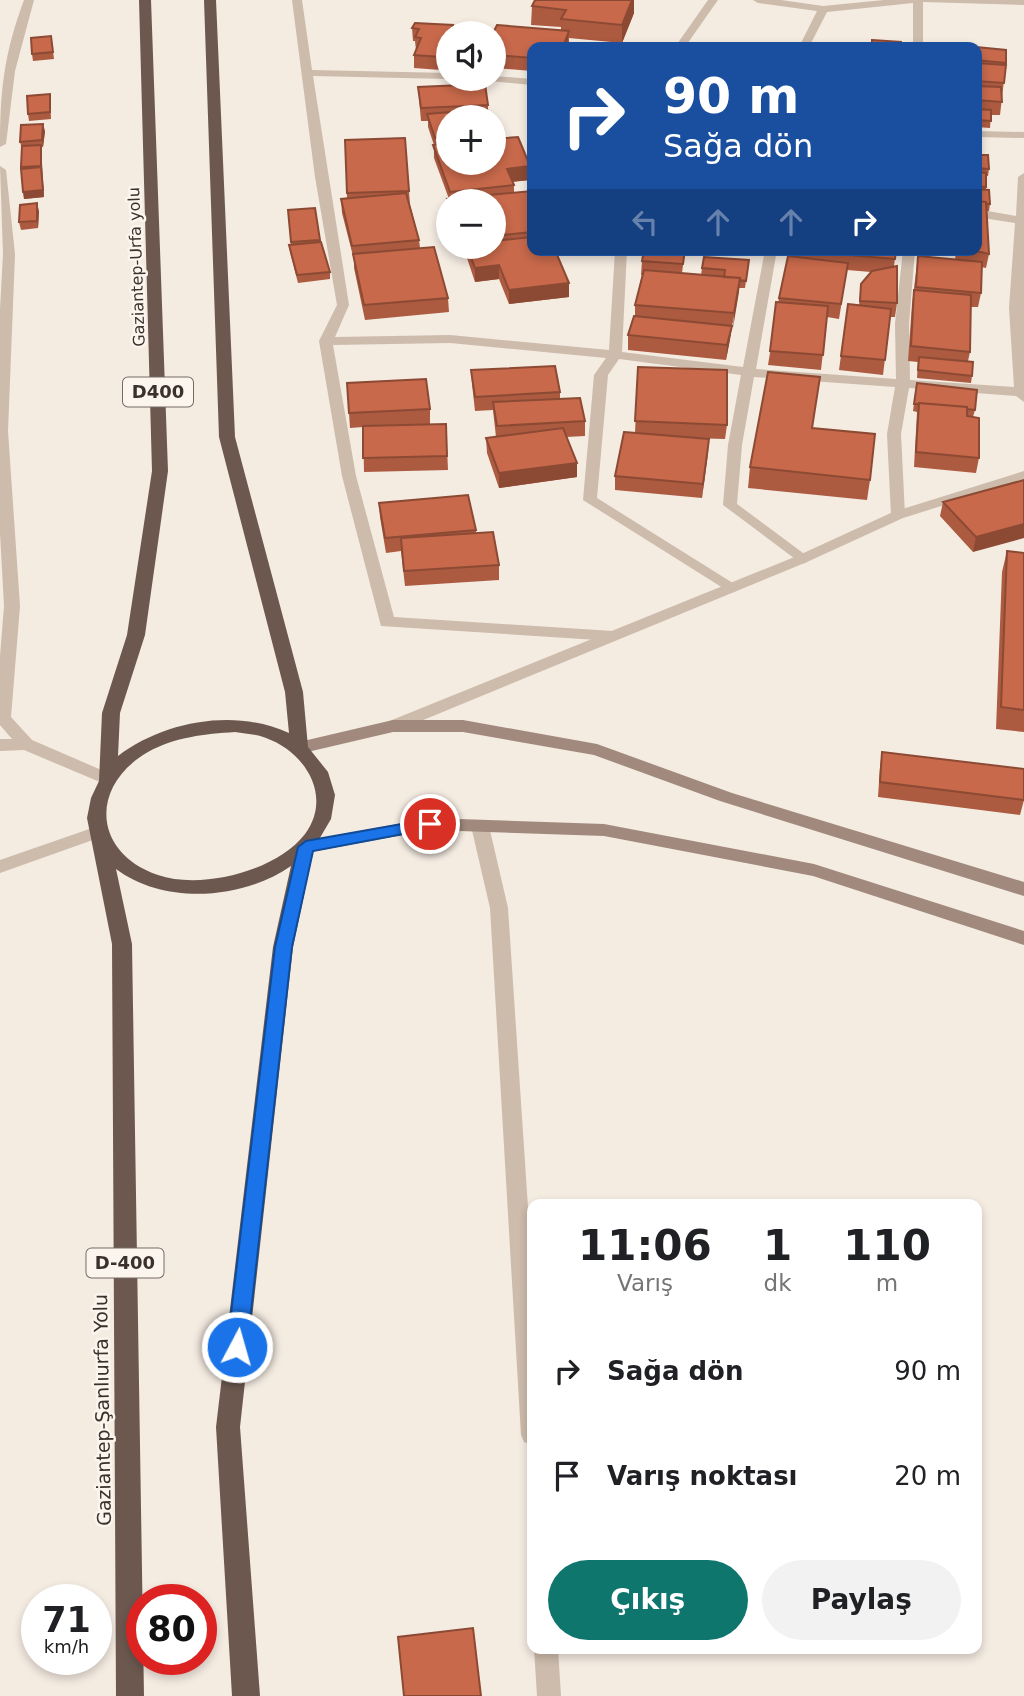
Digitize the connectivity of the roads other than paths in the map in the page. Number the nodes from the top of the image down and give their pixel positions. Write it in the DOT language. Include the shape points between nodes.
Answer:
graph roads {
  1 [pos="29,0"];
  2 [pos="145,0"];
  3 [pos="210,0"];
  4 [pos="297,0"];
  5 [pos="713,0"];
  6 [pos="758,0"];
  7 [pos="917,0"];
  8 [pos="926,0"];
  9 [pos="1024,2"];
  10 [pos="823,9"];
  11 [pos="684,42"];
  12 [pos="806,42"];
  13 [pos="918,42"];
  14 [pos="5,58"];
  15 [pos="306,73"];
  16 [pos="436,76"];
  17 [pos="506,80"];
  18 [pos="527,82"];
  19 [pos="982,134"];
  20 [pos="1024,135"];
  21 [pos="0,144"];
  22 [pos="0,170"];
  23 [pos="1024,177"];
  24 [pos="982,214"];
  25 [pos="1019,220"];
  26 [pos="4,254"];
  27 [pos="621,256"];
  28 [pos="770,256"];
  29 [pos="908,256"];
  30 [pos="326,341"];
  31 [pos="615,355"];
  32 [pos="748,372"];
  33 [pos="903,382"];
  34 [pos="1023,395"];
  35 [pos="1,406"];
  36 [pos="1024,475"];
  37 [pos="898,514"];
  38 [pos="4,555"];
  39 [pos="802,559"];
  40 [pos="730,588"];
  41 [pos="614,636"];
  42 [pos="393,726"];
  43 [pos="26,744"];
  44 [pos="0,745"];
  45 [pos="299,748"];
  46 [pos="107,779"];
  47 [pos="480,826"];
  48 [pos="98,832"];
  49 [pos="306,847"];
  50 [pos="0,867"];
  51 [pos="1024,889"];
  52 [pos="1024,938"];
  53 [pos="527,1355"];
  54 [pos="545,1654"];
  55 [pos="130,1696"];
  56 [pos="246,1696"];
  57 [pos="548,1696"];
  1 -- 14 [label="street"];
  2 -- 46 [label="highway, Gaziantep-Urfa yolu / D400" via="160,471 136,635 111,713"];
  3 -- 45 [label="highway" via="227,437 294,692"];
  4 -- 15 [label="street"];
  5 -- 11 [label="street"];
  6 -- 10 [label="street"];
  7 -- 10 [label="street"];
  7 -- 13 [label="street"];
  8 -- 9 [label="street"];
  10 -- 12 [label="street"];
  14 -- 21 [label="street"];
  15 -- 16 [label="street"];
  15 -- 30 [label="street" via="344,305"];
  17 -- 18 [label="street"];
  19 -- 20 [label="street"];
  22 -- 26 [label="street"];
  23 -- 25 [label="street"];
  24 -- 25 [label="street"];
  25 -- 34 [label="street" via="1016,308"];
  26 -- 35 [label="street"];
  27 -- 31 [label="street"];
  28 -- 32 [label="street"];
  29 -- 33 [label="street"];
  30 -- 31 [label="street" via="450,340"];
  30 -- 41 [label="street" via="349,476 387,622"];
  31 -- 32 [label="street"];
  31 -- 40 [label="street" via="601,375 590,500"];
  32 -- 33 [label="street"];
  32 -- 39 [label="street" via="730,505"];
  33 -- 34 [label="street"];
  33 -- 37 [label="street" via="894,434"];
  35 -- 38 [label="street"];
  36 -- 37 [label="street"];
  37 -- 39 [label="street"];
  38 -- 43 [label="street" via="12,606 3,718"];
  39 -- 40 [label="street"];
  40 -- 41 [label="street"];
  41 -- 42 [label="street"];
  42 -- 45 [label="main road"];
  42 -- 51 [label="main road" via="463,726 597,750 726,797"];
  43 -- 44 [label="street"];
  43 -- 46 [label="street"];
  45 -- 46 [label="highway" via="259,730 197,727 160,738 129,755"];
  45 -- 49 [label="highway" via="319,770 327,796 322,822"];
  46 -- 48 [label="highway" via="97,806"];
  47 -- 49 [label="main road" via="430,824"];
  47 -- 52 [label="main road" via="604,830 814,870"];
  47 -- 53 [label="street" via="499,908"];
  48 -- 49 [label="highway" via="112,855 136,874 169,885 207,888 245,881 279,867"];
  48 -- 50 [label="street"];
  48 -- 55 [label="highway, Gaziantep-Şanlıurfa Yolu / D-400" via="122,944"];
  49 -- 56 [label="highway" via="283,947 228,1427"];
  54 -- 57 [label="street"];
}
